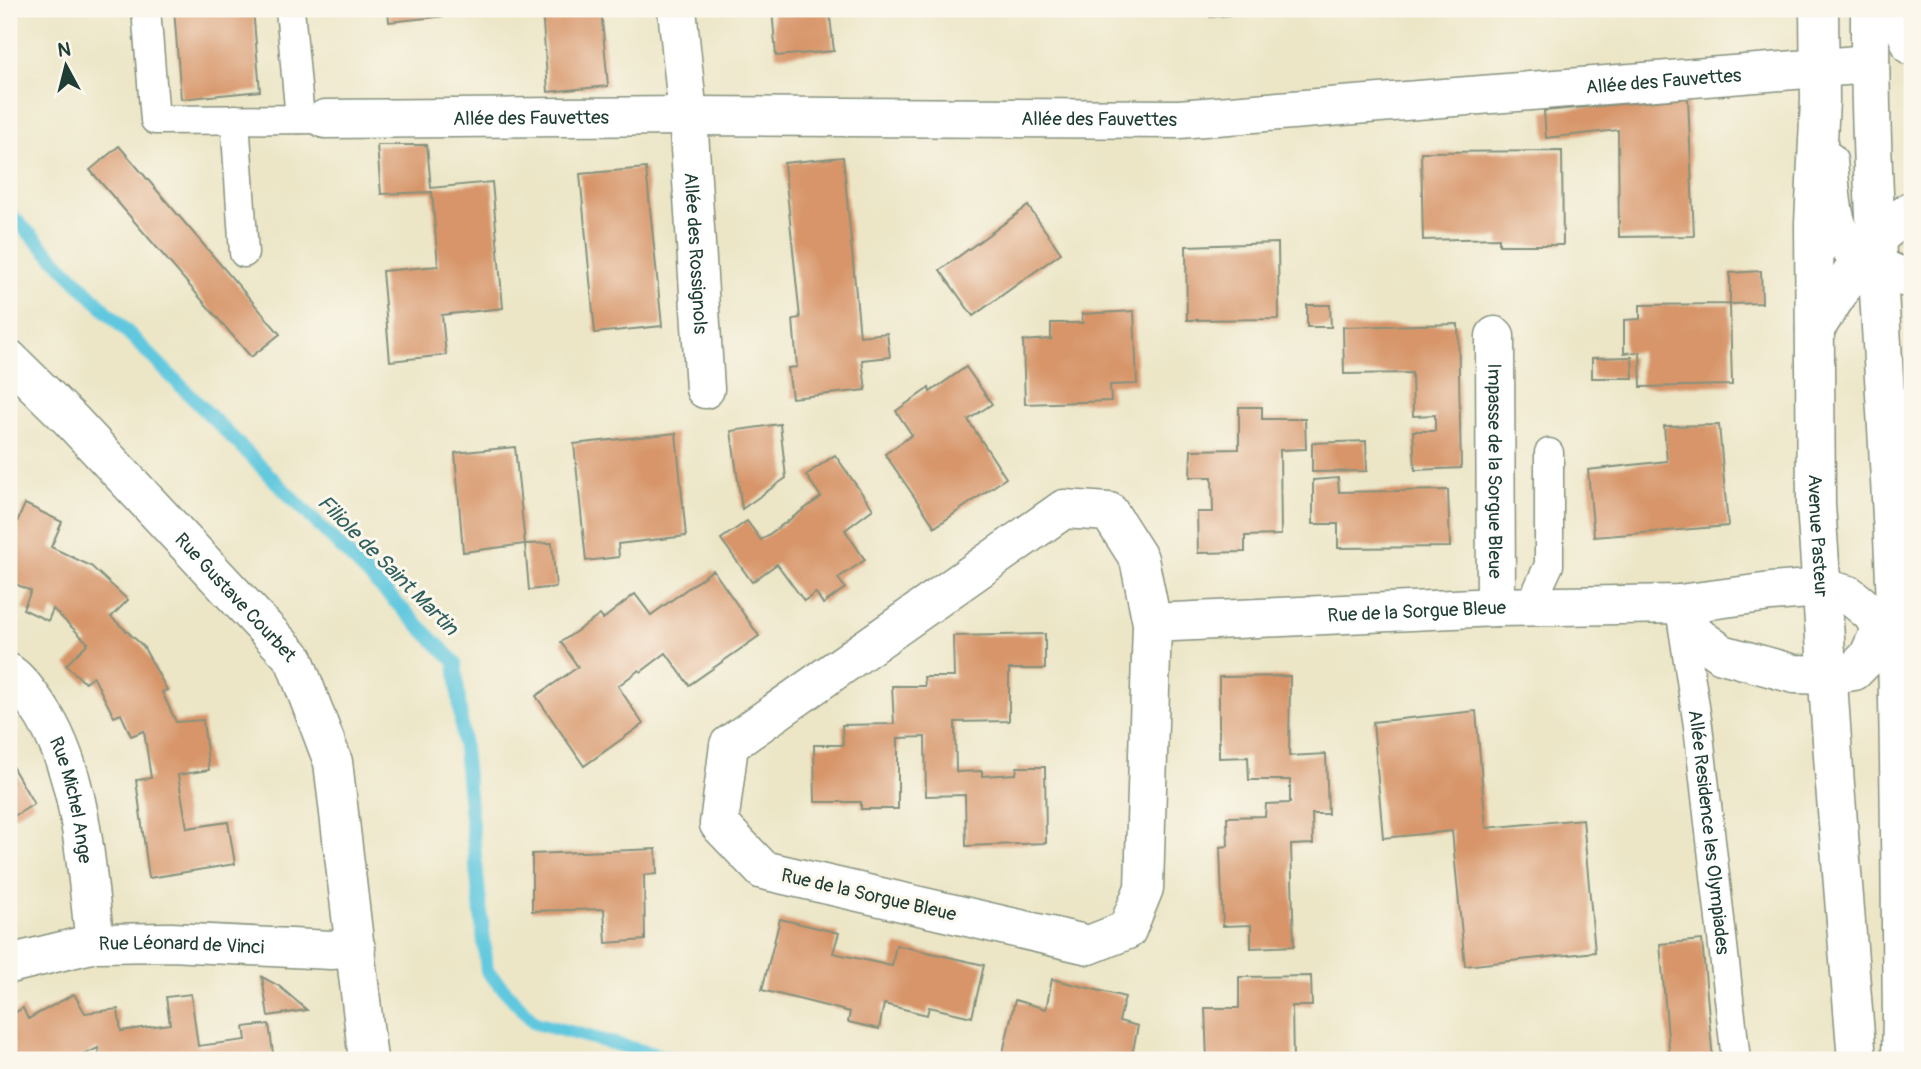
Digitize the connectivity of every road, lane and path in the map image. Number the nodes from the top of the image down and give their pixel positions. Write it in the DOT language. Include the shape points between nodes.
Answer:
graph roads {
  1 [pos="146,9"];
  2 [pos="290,9"];
  3 [pos="677,9"];
  4 [pos="1819,9"];
  5 [pos="1870,9"];
  6 [pos="1902,9"];
  7 [pos="1912,46"];
  8 [pos="1870,64"];
  9 [pos="1820,84"];
  10 [pos="688,116"];
  11 [pos="235,119"];
  12 [pos="313,119"];
  13 [pos="1912,210"];
  14 [pos="244,253"];
  15 [pos="1882,261"];
  16 [pos="1815,329"];
  17 [pos="1495,336"];
  18 [pos="9,359"];
  19 [pos="705,389"];
  20 [pos="1912,419"];
  21 [pos="1549,453"];
  22 [pos="1890,503"];
  23 [pos="1822,588"];
  24 [pos="1679,604"];
  25 [pos="1513,606"];
  26 [pos="1152,623"];
  27 [pos="1888,641"];
  28 [pos="9,673"];
  29 [pos="1828,675"];
  30 [pos="95,943"];
  31 [pos="356,948"];
  32 [pos="9,964"];
  33 [pos="368,1060"];
  34 [pos="1736,1060"];
  35 [pos="1857,1060"];
  36 [pos="1901,1060"];
  1 -- 11 [label="lane" via="155,120"];
  2 -- 12 [label="lane"];
  3 -- 10 [label="street, Allée des Rossignols"];
  4 -- 9 [label="street, Avenue Pasteur"];
  5 -- 8 [label="street"];
  6 -- 7 [label="street"];
  8 -- 9 [label="street, Allée des Fauvettes"];
  8 -- 15 [label="street"];
  9 -- 10 [label="street, Allée des Fauvettes" via="1179,119"];
  9 -- 15 [label="street" via="1835,224 1845,243"];
  9 -- 16 [label="street, Avenue Pasteur"];
  10 -- 12 [label="street, Allée des Fauvettes"];
  10 -- 19 [label="street, Allée des Rossignols"];
  11 -- 12 [label="lane"];
  11 -- 14 [label="lane"];
  13 -- 15 [label="street"];
  15 -- 16 [label="street"];
  15 -- 22 [label="street"];
  16 -- 23 [label="street, Avenue Pasteur" via="1816,505"];
  17 -- 25 [label="street, Impasse de la Sorgue Bleue"];
  18 -- 31 [label="street, Rue Gustave Courbet" via="294,659 333,762"];
  20 -- 22 [label="street"];
  21 -- 25 [label="lane" via="1549,565"];
  22 -- 27 [label="street" via="1895,582"];
  23 -- 24 [label="street, Rue de la Sorgue Bleue"];
  23 -- 27 [label="street" via="1849,596 1871,613"];
  23 -- 29 [label="street, Avenue Pasteur"];
  24 -- 25 [label="street, Rue de la Sorgue Bleue"];
  24 -- 29 [label="street" via="1697,636 1722,654 1794,674"];
  24 -- 34 [label="lane, Allée Residence les Olympiades" via="1698,726"];
  25 -- 26 [label="street, Rue de la Sorgue Bleue"];
  26 -- 26 [label="street, Rue de la Sorgue Bleue" via="1139,559 1109,512 1064,509 729,744 719,824 762,870 1089,945 1127,930 1144,888"];
  27 -- 29 [label="street" via="1854,671"];
  27 -- 36 [label="street"];
  28 -- 30 [label="street, Rue Michel Ange" via="43,713 64,755 77,802"];
  29 -- 35 [label="street, Avenue Pasteur"];
  30 -- 31 [label="street, Rue Léonard de Vinci"];
  30 -- 32 [label="street, Rue Léonard de Vinci"];
  31 -- 33 [label="street, Rue Gustave Courbet"];
}
